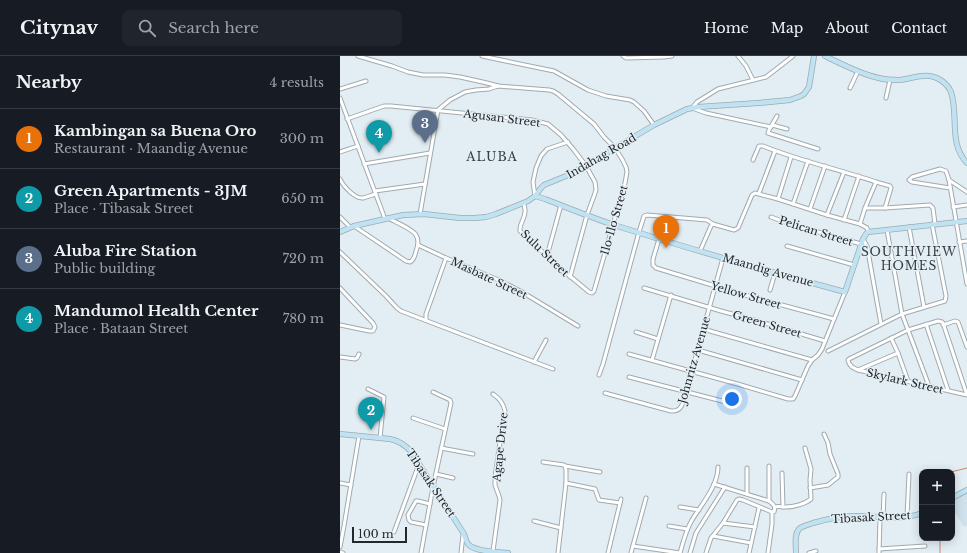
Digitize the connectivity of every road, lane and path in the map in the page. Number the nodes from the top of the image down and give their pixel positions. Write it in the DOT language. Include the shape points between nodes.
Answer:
graph roads {
  1 [pos="358,56"];
  2 [pos="482,56"];
  3 [pos="623,56"];
  4 [pos="672,56"];
  5 [pos="738,56"];
  6 [pos="793,56"];
  7 [pos="814,56"];
  8 [pos="825,56"];
  9 [pos="858,71"];
  10 [pos="753,80"];
  11 [pos="890,80"];
  12 [pos="366,81"];
  13 [pos="498,86"];
  14 [pos="850,88"];
  15 [pos="340,89"];
  16 [pos="340,98"];
  17 [pos="886,98"];
  18 [pos="692,108"];
  19 [pos="438,110"];
  20 [pos="777,116"];
  21 [pos="347,119"];
  22 [pos="654,125"];
  23 [pos="771,126"];
  24 [pos="787,129"];
  25 [pos="568,142"];
  26 [pos="358,146"];
  27 [pos="615,148"];
  28 [pos="818,149"];
  29 [pos="775,151"];
  30 [pos="340,152"];
  31 [pos="430,154"];
  32 [pos="791,157"];
  33 [pos="753,160"];
  34 [pos="808,161"];
  35 [pos="967,163"];
  36 [pos="364,164"];
  37 [pos="586,166"];
  38 [pos="825,166"];
  39 [pos="844,172"];
  40 [pos="859,176"];
  41 [pos="340,180"];
  42 [pos="949,180"];
  43 [pos="876,182"];
  44 [pos="425,184"];
  45 [pos="950,188"];
  46 [pos="375,192"];
  47 [pos="967,192"];
  48 [pos="759,193"];
  49 [pos="535,196"];
  50 [pos="778,199"];
  51 [pos="524,203"];
  52 [pos="793,204"];
  53 [pos="562,205"];
  54 [pos="967,205"];
  55 [pos="953,207"];
  56 [pos="865,208"];
  57 [pos="884,208"];
  58 [pos="810,209"];
  59 [pos="420,214"];
  60 [pos="586,215"];
  61 [pos="827,215"];
  62 [pos="340,217"];
  63 [pos="771,217"];
  64 [pos="387,218"];
  65 [pos="844,220"];
  66 [pos="967,221"];
  67 [pos="956,222"];
  68 [pos="613,224"];
  69 [pos="713,224"];
  70 [pos="860,224"];
  71 [pos="934,224"];
  72 [pos="352,227"];
  73 [pos="909,227"];
  74 [pos="887,230"];
  75 [pos="340,232"];
  76 [pos="639,232"];
  77 [pos="868,232"];
  78 [pos="659,238"];
  79 [pos="967,241"];
  80 [pos="862,242"];
  81 [pos="959,242"];
  82 [pos="418,245"];
  83 [pos="787,246"];
  84 [pos="700,251"];
  85 [pos="340,252"];
  86 [pos="547,256"];
  87 [pos="446,258"];
  88 [pos="723,258"];
  89 [pos="854,265"];
  90 [pos="775,273"];
  91 [pos="570,277"];
  92 [pos="967,284"];
  93 [pos="716,286"];
  94 [pos="340,288"];
  95 [pos="644,288"];
  96 [pos="770,290"];
  97 [pos="845,292"];
  98 [pos="592,293"];
  99 [pos="671,295"];
  100 [pos="924,307"];
  101 [pos="709,308"];
  102 [pos="902,314"];
  103 [pos="426,320"];
  104 [pos="834,320"];
  105 [pos="881,324"];
  106 [pos="926,324"];
  107 [pos="340,325"];
  108 [pos="943,325"];
  109 [pos="578,326"];
  110 [pos="703,329"];
  111 [pos="908,330"];
  112 [pos="636,332"];
  113 [pos="891,338"];
  114 [pos="658,339"];
  115 [pos="546,340"];
  116 [pos="825,341"];
  117 [pos="967,346"];
  118 [pos="698,350"];
  119 [pos="828,351"];
  120 [pos="898,353"];
  121 [pos="359,354"];
  122 [pos="629,354"];
  123 [pos="340,358"];
  124 [pos="652,360"];
  125 [pos="812,360"];
  126 [pos="534,362"];
  127 [pos="553,369"];
  128 [pos="858,370"];
  129 [pos="692,371"];
  130 [pos="599,375"];
  131 [pos="629,377"];
  132 [pos="802,380"];
  133 [pos="908,381"];
  134 [pos="929,386"];
  135 [pos="368,389"];
  136 [pos="948,390"];
  137 [pos="433,392"];
  138 [pos="686,392"];
  139 [pos="605,393"];
  140 [pos="493,394"];
  141 [pos="967,395"];
  142 [pos="726,402"];
  143 [pos="413,418"];
  144 [pos="445,429"];
  145 [pos="340,434"];
  146 [pos="824,434"];
  147 [pos="359,436"];
  148 [pos="380,438"];
  149 [pos="441,448"];
  150 [pos="804,448"];
  151 [pos="473,454"];
  152 [pos="543,462"];
  153 [pos="419,464"];
  154 [pos="565,466"];
  155 [pos="769,466"];
  156 [pos="718,467"];
  157 [pos="747,468"];
  158 [pos="600,472"];
  159 [pos="782,473"];
  160 [pos="436,474"];
  161 [pos="909,474"];
  162 [pos="453,478"];
  163 [pos="340,483"];
  164 [pos="566,483"];
  165 [pos="351,484"];
  166 [pos="714,484"];
  167 [pos="433,487"];
  168 [pos="725,487"];
  169 [pos="810,488"];
  170 [pos="967,490"];
  171 [pos="747,494"];
  172 [pos="884,494"];
  173 [pos="955,496"];
  174 [pos="646,498"];
  175 [pos="621,499"];
  176 [pos="769,501"];
  177 [pos="620,503"];
  178 [pos="430,504"];
  179 [pos="680,507"];
  180 [pos="783,507"];
  181 [pos="759,508"];
  182 [pos="775,508"];
  183 [pos="699,510"];
  184 [pos="772,512"];
  185 [pos="919,514"];
  186 [pos="907,517"];
  187 [pos="882,518"];
  188 [pos="534,520"];
  189 [pos="723,523"];
  190 [pos="426,525"];
  191 [pos="669,526"];
  192 [pos="755,526"];
  193 [pos="561,528"];
  194 [pos="688,530"];
  195 [pos="394,532"];
  196 [pos="464,534"];
  197 [pos="713,536"];
  198 [pos="751,543"];
  199 [pos="633,546"];
  200 [pos="925,546"];
  201 [pos="340,547"];
  202 [pos="816,551"];
  203 [pos="879,551"];
  204 [pos="340,552"];
  205 [pos="493,552"];
  206 [pos="343,553"];
  207 [pos="421,553"];
  208 [pos="461,553"];
  209 [pos="501,553"];
  210 [pos="508,553"];
  211 [pos="558,553"];
  212 [pos="608,553"];
  213 [pos="631,553"];
  214 [pos="680,553"];
  215 [pos="690,553"];
  216 [pos="706,553"];
  217 [pos="749,553"];
  218 [pos="768,553"];
  219 [pos="796,553"];
  220 [pos="809,553"];
  1 -- 13 [label="street" via="408,72 452,76"];
  2 -- 22 [label="street" via="549,70 588,90 630,100 644,111"];
  3 -- 4 [label="street"];
  5 -- 10 [label="street"];
  6 -- 10 [label="street" via="769,75"];
  7 -- 18 [label="street, Indahag Road" via="809,87 804,94 796,98"];
  8 -- 9 [label="street"];
  9 -- 11 [label="street"];
  9 -- 14 [label="street"];
  10 -- 18 [label="street" via="718,89"];
  11 -- 17 [label="street"];
  11 -- 35 [label="street" via="930,75 948,86 953,100 956,143"];
  12 -- 15 [label="street"];
  13 -- 19 [label="street" via="465,92"];
  13 -- 27 [label="street, Ilo-Ilo Street" via="553,91 594,124"];
  16 -- 21 [label="street"];
  18 -- 22 [label="street, Indahag Road"];
  18 -- 23 [label="street"];
  19 -- 21 [label="street, Agusan Street" via="387,106"];
  19 -- 25 [label="street, Agusan Street" via="540,122 553,127"];
  19 -- 31 [label="street"];
  20 -- 23 [label="street"];
  21 -- 26 [label="street"];
  22 -- 27 [label="street, Indahag Road"];
  23 -- 24 [label="street"];
  23 -- 28 [label="street" via="769,133"];
  25 -- 37 [label="street, Agusan Street"];
  25 -- 49 [label="street" via="547,149 541,156 533,182"];
  26 -- 30 [label="street"];
  26 -- 36 [label="street"];
  27 -- 37 [label="street, Indahag Road"];
  27 -- 68 [label="street, Ilo-Ilo Street" via="627,172"];
  29 -- 32 [label="street"];
  29 -- 33 [label="street" via="760,146"];
  29 -- 48 [label="street"];
  31 -- 36 [label="street"];
  31 -- 44 [label="street"];
  32 -- 34 [label="street"];
  32 -- 50 [label="street"];
  34 -- 38 [label="street"];
  34 -- 52 [label="street"];
  36 -- 46 [label="street"];
  37 -- 49 [label="street, Indahag Road" via="544,185"];
  37 -- 60 [label="street, Agusan Street" via="596,186"];
  38 -- 39 [label="street"];
  38 -- 58 [label="street"];
  39 -- 40 [label="street"];
  39 -- 61 [label="street"];
  40 -- 43 [label="street"];
  40 -- 65 [label="street"];
  41 -- 46 [label="street" via="358,197 363,198"];
  42 -- 45 [label="street"];
  42 -- 45 [label="street" via="944,169 909,180"];
  42 -- 47 [label="street"];
  43 -- 56 [label="street"];
  43 -- 57 [label="street" via="891,188"];
  44 -- 46 [label="street"];
  44 -- 59 [label="street"];
  45 -- 55 [label="street"];
  46 -- 64 [label="street"];
  48 -- 50 [label="street"];
  48 -- 69 [label="street" via="752,195 737,229"];
  49 -- 51 [label="street, Indahag Road"];
  49 -- 53 [label="street, Maandig Avenue"];
  50 -- 52 [label="street"];
  51 -- 59 [label="street, Indahag Road" via="486,217 460,218"];
  51 -- 86 [label="street, Sulu Street" via="526,211 520,231"];
  52 -- 58 [label="street"];
  53 -- 60 [label="street, Maandig Avenue"];
  53 -- 86 [label="street"];
  54 -- 55 [label="street"];
  55 -- 67 [label="street"];
  56 -- 57 [label="street"];
  56 -- 70 [label="street"];
  57 -- 71 [label="street" via="930,205 933,208"];
  58 -- 61 [label="street"];
  59 -- 64 [label="street, Indahag Road"];
  60 -- 68 [label="street, Maandig Avenue"];
  60 -- 91 [label="street, Agusan Street"];
  61 -- 65 [label="street"];
  62 -- 72 [label="street"];
  63 -- 80 [label="street, Pelican Street"];
  64 -- 72 [label="street, Indahag Road"];
  64 -- 82 [label="street" via="415,233"];
  65 -- 70 [label="street"];
  66 -- 67 [label="street"];
  67 -- 71 [label="street"];
  67 -- 81 [label="street"];
  68 -- 76 [label="street, Maandig Avenue"];
  68 -- 98 [label="street, Ilo-Ilo Street"];
  69 -- 76 [label="street" via="707,220 647,215 644,216"];
  69 -- 84 [label="street"];
  70 -- 77 [label="street" via="867,228"];
  71 -- 73 [label="street"];
  71 -- 100 [label="street" via="946,296 945,302"];
  72 -- 75 [label="street, Indahag Road"];
  72 -- 82 [label="street" via="408,262 413,261"];
  73 -- 74 [label="street"];
  73 -- 100 [label="street"];
  74 -- 77 [label="street"];
  74 -- 102 [label="street"];
  76 -- 78 [label="street, Maandig Avenue"];
  76 -- 130 [label="street"];
  77 -- 80 [label="street"];
  78 -- 84 [label="street, Maandig Avenue"];
  78 -- 93 [label="street, Yellow Street" via="654,266"];
  79 -- 81 [label="street"];
  80 -- 89 [label="street"];
  80 -- 105 [label="street" via="867,246"];
  81 -- 92 [label="street"];
  82 -- 87 [label="street, Masbate Street"];
  83 -- 89 [label="street"];
  84 -- 88 [label="street, Maandig Avenue"];
  85 -- 103 [label="street" via="397,308"];
  86 -- 91 [label="street, Sulu Street"];
  87 -- 103 [label="street"];
  87 -- 109 [label="street, Masbate Street" via="522,292"];
  88 -- 90 [label="street, Maandig Avenue"];
  88 -- 93 [label="street, Johnritz Avenue"];
  89 -- 97 [label="street"];
  90 -- 96 [label="street"];
  90 -- 97 [label="street, Maandig Avenue"];
  91 -- 98 [label="street, Sulu Street"];
  93 -- 101 [label="street, Johnritz Avenue"];
  93 -- 104 [label="street, Yellow Street"];
  94 -- 107 [label="street" via="375,327 373,331 369,331"];
  95 -- 99 [label="street, Green Street"];
  97 -- 104 [label="street"];
  99 -- 101 [label="street, Green Street"];
  99 -- 114 [label="street"];
  100 -- 102 [label="street"];
  101 -- 110 [label="street, Johnritz Avenue"];
  101 -- 116 [label="street, Green Street"];
  102 -- 105 [label="street"];
  102 -- 111 [label="street"];
  103 -- 126 [label="street"];
  104 -- 116 [label="street"];
  105 -- 119 [label="street"];
  106 -- 108 [label="street" via="940,321"];
  106 -- 111 [label="street"];
  106 -- 136 [label="street"];
  108 -- 117 [label="street" via="958,322"];
  108 -- 141 [label="street"];
  110 -- 118 [label="street, Johnritz Avenue"];
  110 -- 125 [label="street"];
  111 -- 113 [label="street"];
  111 -- 134 [label="street"];
  112 -- 114 [label="street"];
  113 -- 120 [label="street"];
  113 -- 128 [label="street, Skylark Street" via="849,359 852,367"];
  114 -- 124 [label="street"];
  115 -- 126 [label="street"];
  116 -- 125 [label="street" via="818,355"];
  118 -- 129 [label="street, Johnritz Avenue"];
  118 -- 132 [label="street"];
  120 -- 128 [label="street"];
  120 -- 133 [label="street"];
  121 -- 123 [label="street" via="355,359"];
  122 -- 124 [label="street"];
  124 -- 129 [label="street"];
  125 -- 132 [label="street"];
  126 -- 127 [label="street"];
  128 -- 133 [label="street, Skylark Street"];
  129 -- 132 [label="street" via="790,400 795,396"];
  129 -- 138 [label="street, Johnritz Avenue"];
  131 -- 138 [label="street"];
  133 -- 134 [label="street, Skylark Street"];
  134 -- 136 [label="street, Skylark Street"];
  135 -- 148 [label="street" via="384,396"];
  136 -- 141 [label="street, Skylark Street"];
  137 -- 144 [label="street" via="450,400"];
  138 -- 139 [label="street, Johnritz Avenue" via="682,407 675,412"];
  138 -- 142 [label="street"];
  140 -- 205 [label="street, Agape Drive" via="499,398 505,411 496,464 496,486 500,500"];
  143 -- 144 [label="street"];
  144 -- 149 [label="street"];
  145 -- 147 [label="street, Tibasak Street"];
  146 -- 169 [label="street" via="838,477 828,484"];
  147 -- 148 [label="street, Tibasak Street"];
  147 -- 165 [label="street"];
  148 -- 153 [label="street, Tibasak Street" via="403,444"];
  149 -- 151 [label="street"];
  149 -- 160 [label="street"];
  150 -- 169 [label="street" via="811,469"];
  152 -- 154 [label="street"];
  153 -- 167 [label="street, Tibasak Street"];
  153 -- 195 [label="street"];
  154 -- 158 [label="street"];
  154 -- 164 [label="street"];
  155 -- 176 [label="street"];
  156 -- 166 [label="street"];
  157 -- 171 [label="street"];
  159 -- 180 [label="street"];
  160 -- 162 [label="street"];
  160 -- 167 [label="street"];
  161 -- 186 [label="street"];
  163 -- 165 [label="street"];
  164 -- 177 [label="street" via="596,489 600,500"];
  164 -- 193 [label="street"];
  165 -- 201 [label="street"];
  166 -- 168 [label="street"];
  166 -- 183 [label="street"];
  167 -- 178 [label="street"];
  167 -- 196 [label="street, Tibasak Street"];
  168 -- 171 [label="street"];
  168 -- 215 [label="street" via="696,533"];
  169 -- 180 [label="street" via="810,500 791,507"];
  170 -- 173 [label="street"];
  171 -- 176 [label="street"];
  172 -- 187 [label="street"];
  174 -- 199 [label="street"];
  175 -- 177 [label="street"];
  176 -- 182 [label="street"];
  177 -- 212 [label="street"];
  178 -- 190 [label="street"];
  178 -- 190 [label="street" via="416,501 408,516 412,522"];
  179 -- 183 [label="street"];
  180 -- 182 [label="street"];
  181 -- 184 [label="street"];
  181 -- 189 [label="street" via="739,499"];
  181 -- 192 [label="street"];
  182 -- 184 [label="street"];
  183 -- 194 [label="street"];
  184 -- 218 [label="street"];
  185 -- 186 [label="street, Tibasak Street"];
  186 -- 187 [label="street, Tibasak Street"];
  187 -- 203 [label="street"];
  187 -- 219 [label="street, Tibasak Street" via="840,517 802,526 796,536"];
  188 -- 193 [label="street"];
  189 -- 192 [label="street"];
  189 -- 197 [label="street"];
  190 -- 207 [label="street"];
  191 -- 194 [label="street"];
  192 -- 198 [label="street"];
  193 -- 211 [label="street"];
  194 -- 214 [label="street"];
  196 -- 205 [label="street, Tibasak Street" via="471,547"];
  196 -- 208 [label="street"];
  197 -- 198 [label="street"];
  197 -- 216 [label="street"];
  198 -- 217 [label="street"];
  199 -- 213 [label="street"];
  199 -- 214 [label="street"];
  200 -- 203 [label="street"];
  202 -- 220 [label="street"];
  204 -- 206 [label="street"];
  205 -- 209 [label="street, Tibasak Street"];
  209 -- 210 [label="street, Tibasak Street"];
}
